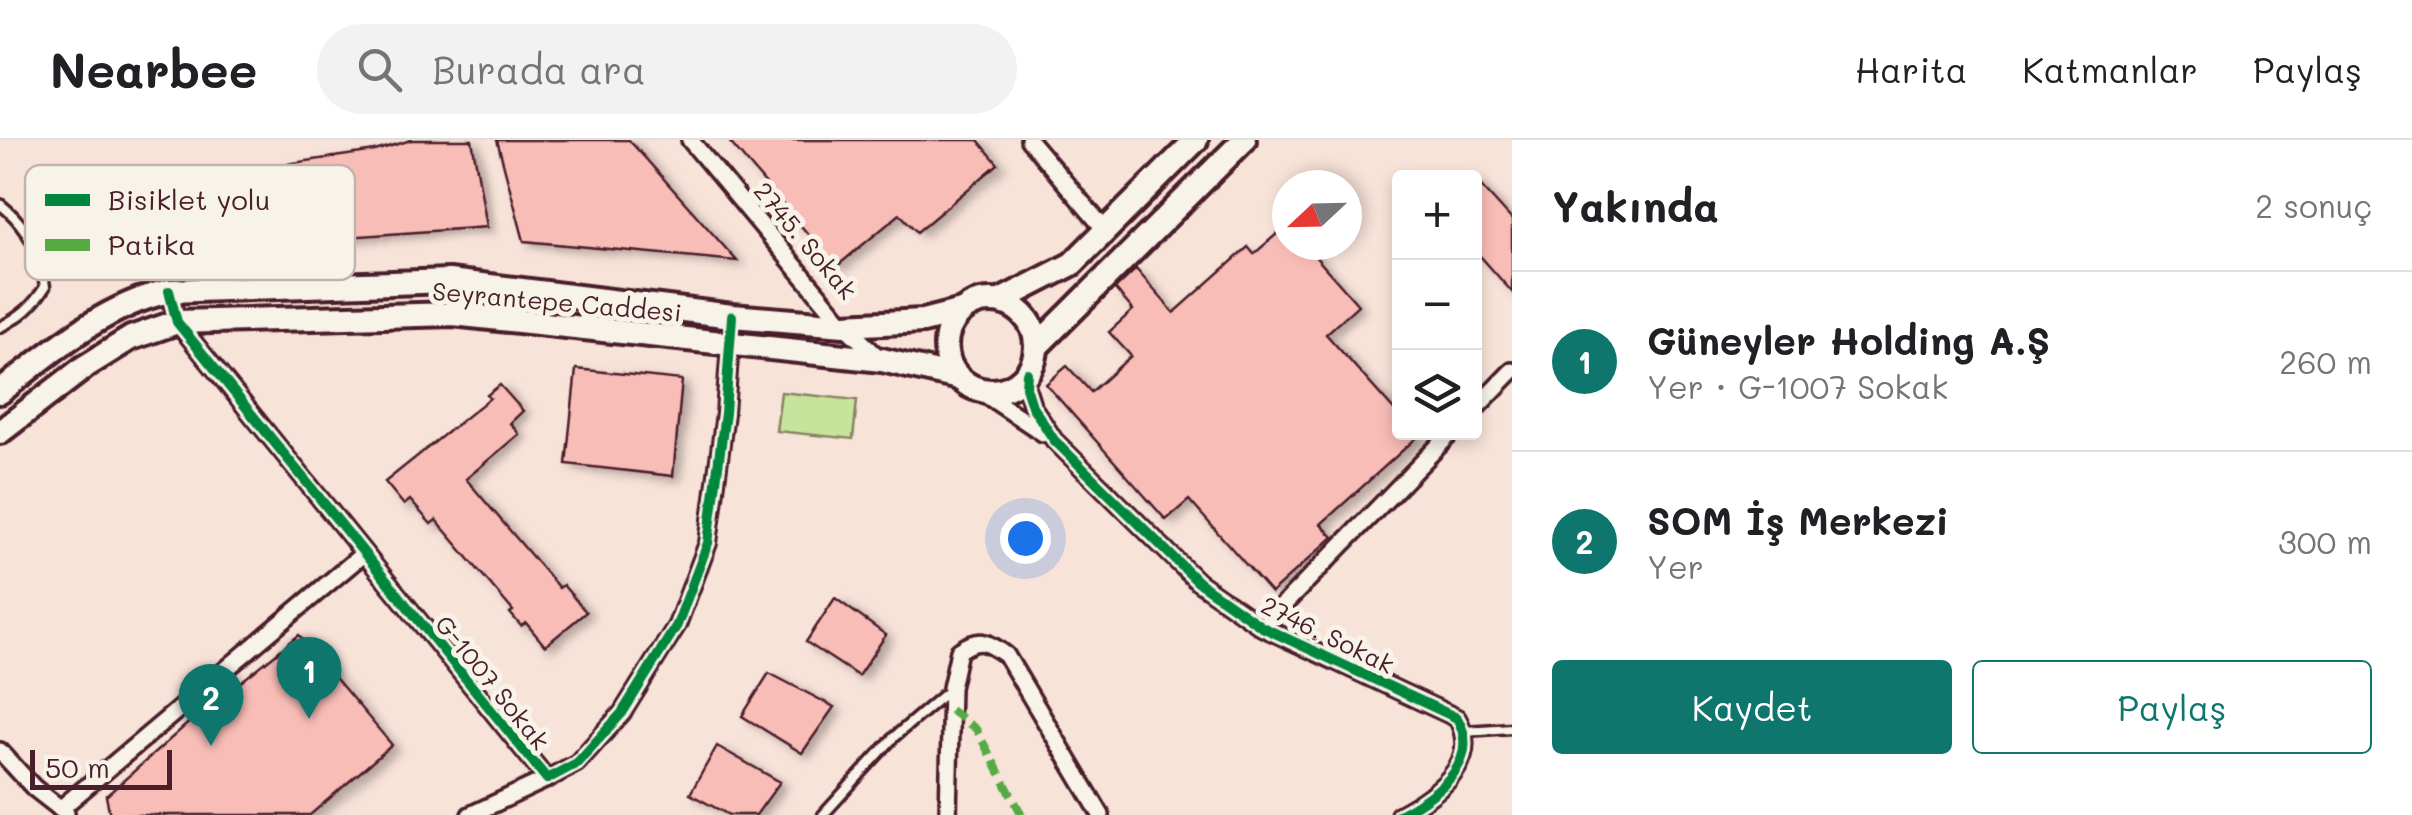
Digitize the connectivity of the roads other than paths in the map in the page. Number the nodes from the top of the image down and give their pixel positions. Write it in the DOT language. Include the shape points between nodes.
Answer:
graph roads {
  1 [pos="690,140"];
  2 [pos="1029,140"];
  3 [pos="1196,140"];
  4 [pos="1244,140"];
  5 [pos="0,204"];
  6 [pos="25,228"];
  7 [pos="1106,231"];
  8 [pos="44,280"];
  9 [pos="169,291"];
  10 [pos="1000,302"];
  11 [pos="962,311"];
  12 [pos="732,316"];
  13 [pos="177,322"];
  14 [pos="844,325"];
  15 [pos="0,327"];
  16 [pos="730,346"];
  17 [pos="1036,347"];
  18 [pos="882,360"];
  19 [pos="1027,373"];
  20 [pos="1509,380"];
  21 [pos="968,384"];
  22 [pos="0,392"];
  23 [pos="1482,403"];
  24 [pos="0,432"];
  25 [pos="1054,440"];
  26 [pos="1444,440"];
  27 [pos="363,554"];
  28 [pos="1262,628"];
  29 [pos="951,688"];
  30 [pos="1512,728"];
  31 [pos="1465,732"];
  32 [pos="0,751"];
  33 [pos="548,779"];
  34 [pos="64,812"];
  35 [pos="470,815"];
  36 [pos="823,815"];
  37 [pos="948,815"];
  38 [pos="1101,815"];
  39 [pos="1399,815"];
  1 -- 14 [label="street, 2745. Sokak"];
  2 -- 7 [label="street"];
  3 -- 7 [label="main road"];
  4 -- 17 [label="main road"];
  5 -- 6 [label="lane"];
  7 -- 10 [label="main road" via="1072,264"];
  8 -- 15 [label="lane" via="33,305"];
  9 -- 12 [label="main road, Seyrantepe Caddesi" via="449,281"];
  9 -- 13 [label="street, G-1007 Sokak"];
  9 -- 22 [label="main road, Seyrantepe Caddesi" via="106,315"];
  10 -- 11 [label="main road"];
  10 -- 17 [label="main road" via="1026,318"];
  11 -- 14 [label="main road, Seyrantepe Caddesi" via="922,321"];
  11 -- 21 [label="main road" via="946,344 952,368"];
  12 -- 14 [label="main road, Seyrantepe Caddesi"];
  12 -- 16 [label="street, G-1007 Sokak"];
  13 -- 16 [label="main road, Seyrantepe Caddesi" via="453,314"];
  13 -- 24 [label="main road, Seyrantepe Caddesi" via="131,338"];
  13 -- 27 [label="street, G-1007 Sokak"];
  14 -- 18 [label="street, 2745. Sokak"];
  16 -- 18 [label="main road, Seyrantepe Caddesi"];
  16 -- 33 [label="street, G-1007 Sokak" via="708,543 677,625 622,713 577,763"];
  17 -- 19 [label="main road"];
  18 -- 21 [label="main road, Seyrantepe Caddesi"];
  19 -- 21 [label="main road" via="1010,387 988,391"];
  19 -- 25 [label="street" via="1032,406"];
  20 -- 23 [label="street"];
  21 -- 25 [label="street"];
  25 -- 28 [label="street, 2746. Sokak" via="1198,582"];
  26 -- 28 [label="street"];
  27 -- 33 [label="street, G-1007 Sokak"];
  27 -- 34 [label="street"];
  28 -- 31 [label="street, 2746. Sokak" via="1457,718"];
  29 -- 36 [label="lane" via="894,737"];
  29 -- 37 [label="street"];
  29 -- 38 [label="street" via="959,650 974,640 1006,655"];
  30 -- 31 [label="lane"];
  31 -- 39 [label="street" via="1461,764"];
  32 -- 34 [label="street"];
  33 -- 35 [label="street"];
}
